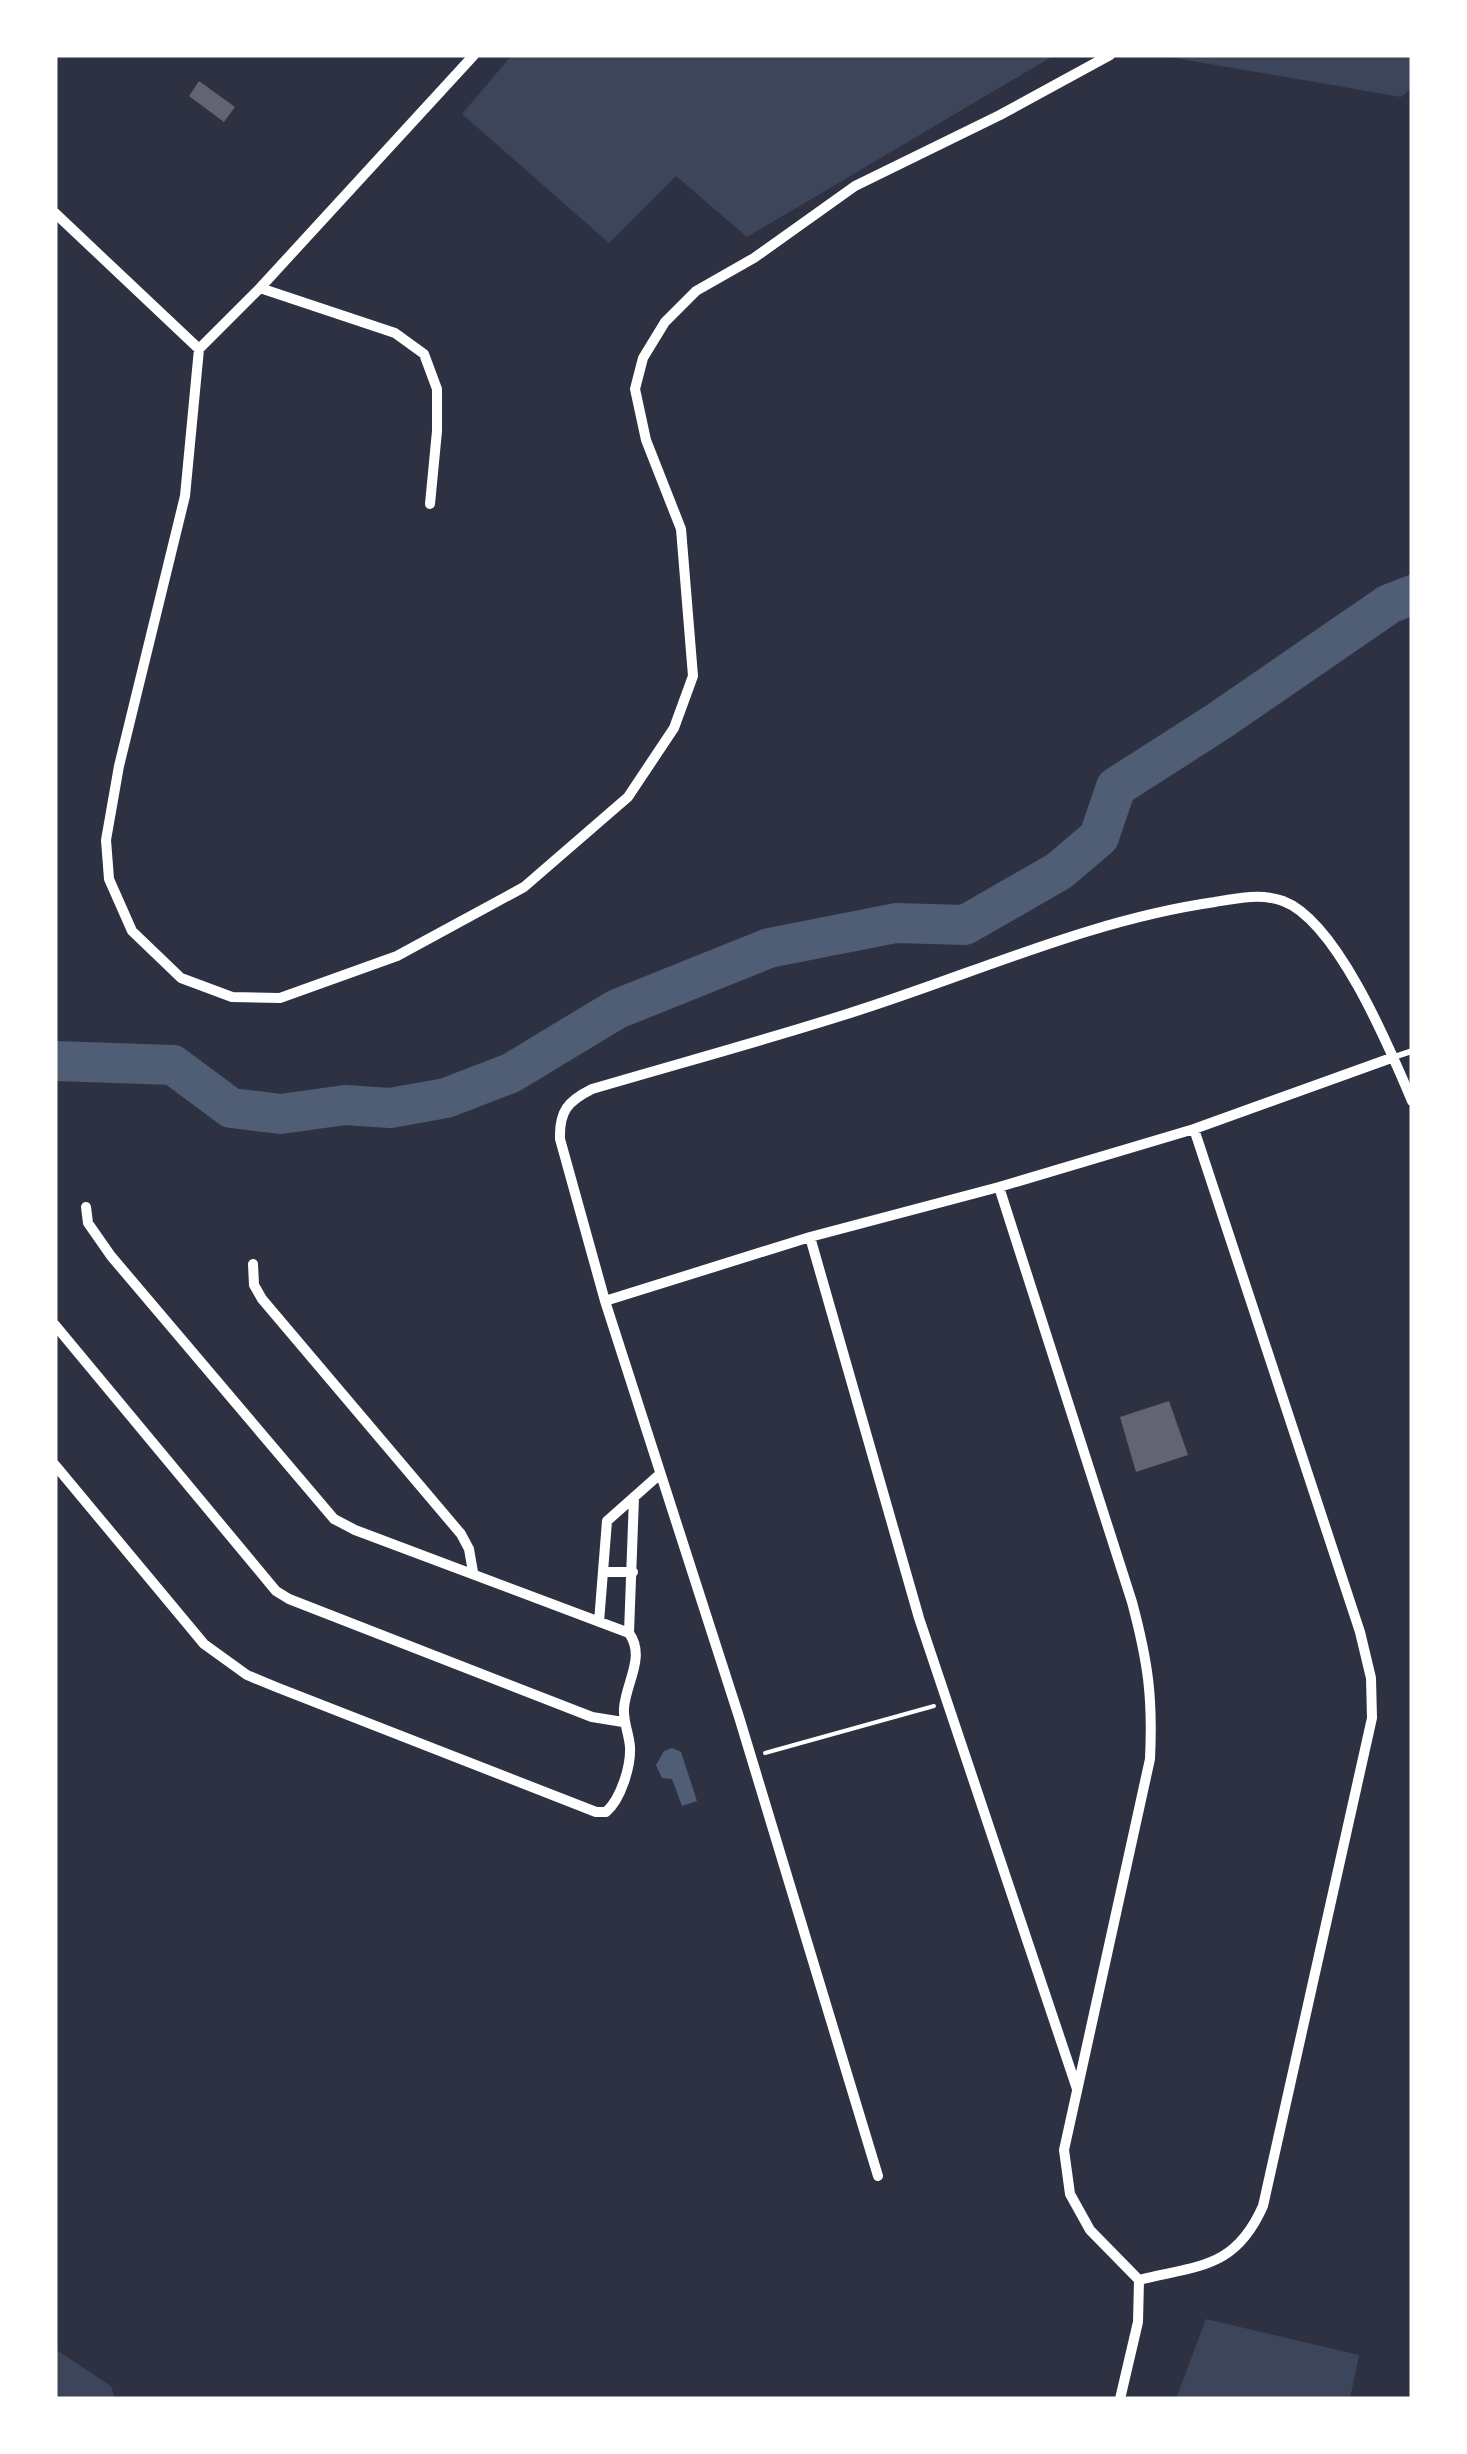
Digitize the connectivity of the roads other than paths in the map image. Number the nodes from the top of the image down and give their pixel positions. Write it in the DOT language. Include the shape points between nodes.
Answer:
graph roads {
  1 [pos="474,55"];
  2 [pos="1110,55"];
  3 [pos="55,213"];
  4 [pos="260,288"];
  5 [pos="199,349"];
  6 [pos="430,504"];
  7 [pos="1412,1051"];
  8 [pos="1394,1057"];
  9 [pos="1412,1101"];
  10 [pos="1194,1129"];
  11 [pos="1000,1187"];
  12 [pos="86,1207"];
  13 [pos="810,1237"];
  14 [pos="253,1264"];
  15 [pos="604,1301"];
  16 [pos="55,1325"];
  17 [pos="55,1465"];
  18 [pos="660,1474"];
  19 [pos="634,1498"];
  20 [pos="473,1572"];
  21 [pos="604,1572"];
  22 [pos="633,1572"];
  23 [pos="599,1622"];
  24 [pos="629,1632"];
  25 [pos="624,1722"];
  26 [pos="1078,2090"];
  27 [pos="878,2176"];
  28 [pos="1139,2280"];
  29 [pos="1120,2399"];
  1 -- 4 [label="street"];
  2 -- 5 [label="street" via="854,186 696,291 665,322 643,358 635,389 646,440 681,528 693,676 674,728 628,797 524,887 396,956 280,998 232,997 181,978 132,930 108,879 106,840 119,766 184,496"];
  3 -- 5 [label="street"];
  4 -- 5 [label="street"];
  4 -- 6 [label="street" via="395,333 424,354 437,389"];
  7 -- 8 [label="lane"];
  8 -- 9 [label="street"];
  8 -- 10 [label="street"];
  8 -- 15 [label="street" via="1333,944 1284,902 1251,896 1116,922 847,1014 592,1089 567,1104 560,1139"];
  10 -- 11 [label="street"];
  10 -- 28 [label="street" via="1360,1632 1372,1718 1263,2206 1251,2233 1221,2260"];
  11 -- 13 [label="street"];
  11 -- 26 [label="street" via="1132,1602 1153,1706 1150,1759"];
  12 -- 20 [label="street" via="88,1223 111,1256 334,1519"];
  13 -- 15 [label="street"];
  13 -- 26 [label="street" via="947,1702"];
  14 -- 20 [label="street" via="262,1299 461,1534"];
  15 -- 18 [label="street"];
  16 -- 25 [label="street" via="289,1600 592,1717"];
  17 -- 25 [label="street" via="204,1644 247,1675 596,1812 613,1806 630,1759"];
  18 -- 19 [label="street"];
  18 -- 27 [label="street"];
  19 -- 21 [label="street" via="607,1520"];
  19 -- 22 [label="street"];
  20 -- 23 [label="street"];
  21 -- 22 [label="street"];
  21 -- 23 [label="street"];
  22 -- 24 [label="street"];
  23 -- 24 [label="street"];
  24 -- 25 [label="street" via="637,1652"];
  26 -- 28 [label="street" via="1064,2150 1070,2194 1090,2230"];
  28 -- 29 [label="street" via="1138,2322"];
}
